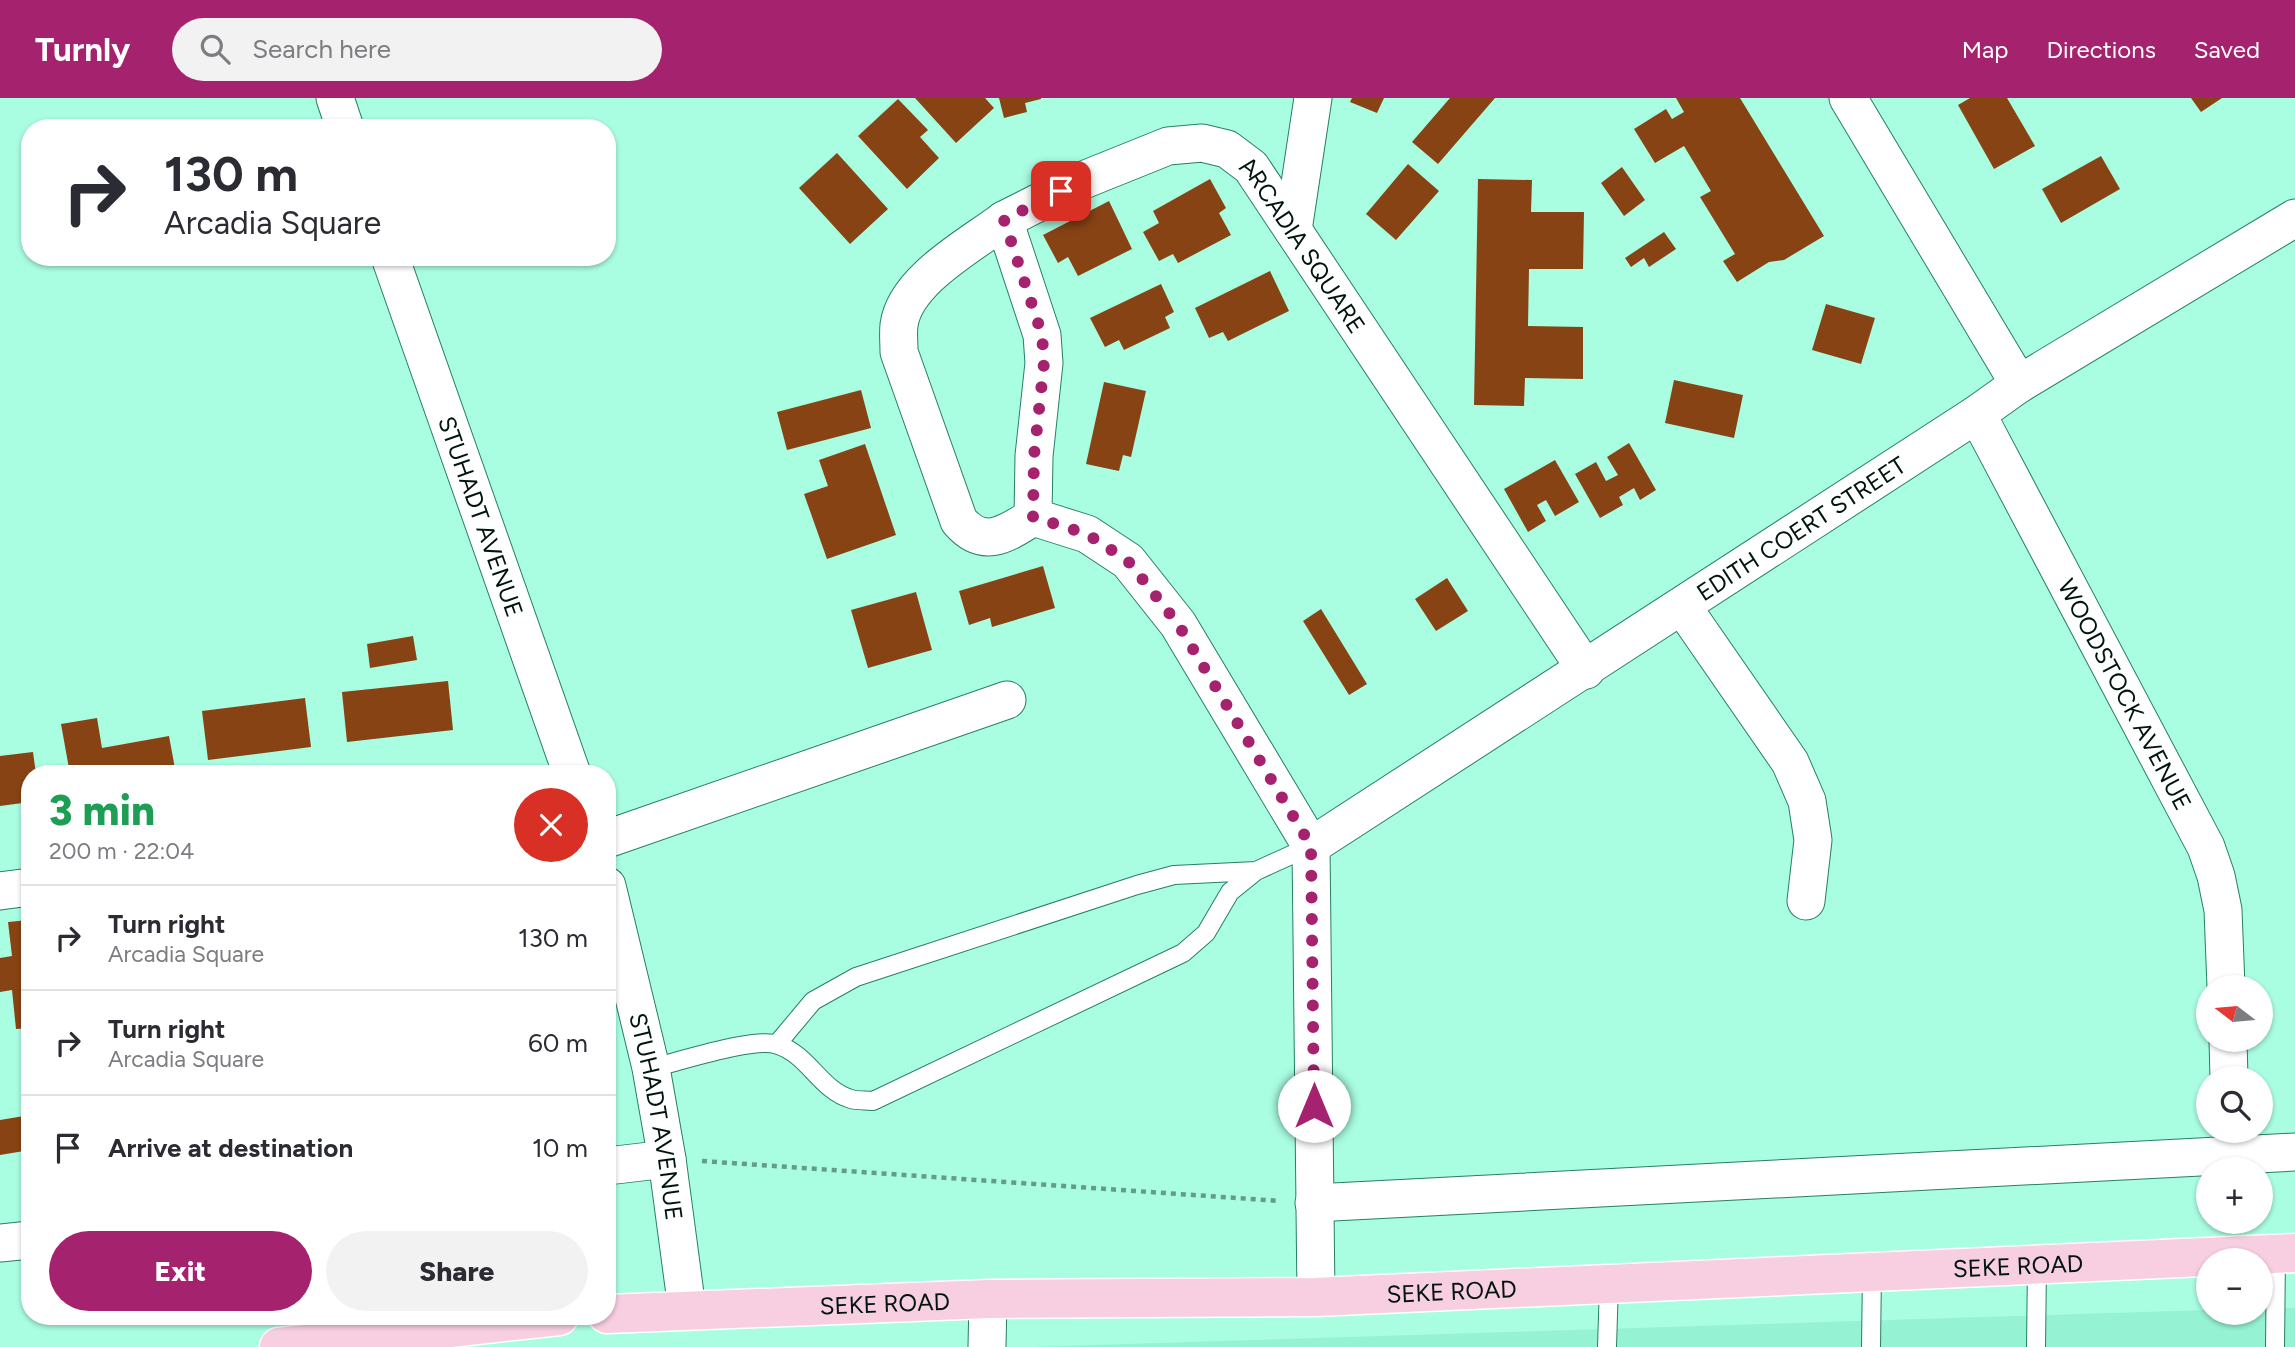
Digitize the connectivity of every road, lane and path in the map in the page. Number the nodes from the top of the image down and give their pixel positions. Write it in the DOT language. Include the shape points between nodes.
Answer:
graph roads {
  1 [pos="335,98"];
  2 [pos="1313,98"];
  3 [pos="1848,98"];
  4 [pos="342,119"];
  5 [pos="2295,218"];
  6 [pos="1004,220"];
  7 [pos="1293,230"];
  8 [pos="393,266"];
  9 [pos="2019,384"];
  10 [pos="1977,414"];
  11 [pos="1033,517"];
  12 [pos="1682,606"];
  13 [pos="1586,670"];
  14 [pos="1007,700"];
  15 [pos="569,765"];
  16 [pos="616,836"];
  17 [pos="1311,846"];
  18 [pos="1256,871"];
  19 [pos="21,888"];
  20 [pos="0,891"];
  21 [pos="1806,901"];
  22 [pos="616,923"];
  23 [pos="2226,975"];
  24 [pos="776,1044"];
  25 [pos="651,1068"];
  26 [pos="2231,1143"];
  27 [pos="2295,1152"];
  28 [pos="667,1159"];
  29 [pos="616,1165"];
  30 [pos="1314,1203"];
  31 [pos="21,1241"];
  32 [pos="0,1243"];
  33 [pos="2286,1254"];
  34 [pos="2037,1265"];
  35 [pos="1872,1272"];
  36 [pos="1609,1284"];
  37 [pos="1316,1297"];
  38 [pos="988,1299"];
  39 [pos="687,1310"];
  40 [pos="616,1314"];
  41 [pos="478,1325"];
  42 [pos="279,1347"];
  43 [pos="987,1347"];
  44 [pos="1607,1347"];
  45 [pos="1871,1347"];
  46 [pos="2036,1347"];
  47 [pos="2275,1347"];
  1 -- 4 [label="street"];
  2 -- 7 [label="street"];
  3 -- 9 [label="street"];
  5 -- 9 [label="street, EDITH COERT STREET"];
  6 -- 7 [label="street, ARCADIA SQUARE" via="1081,181 1168,146 1202,143 1227,149 1251,167"];
  6 -- 11 [label="street" via="1042,335"];
  6 -- 11 [label="street, ARCADIA SQUARE" via="927,277 908,301 899,323 899,352 959,521 969,533 987,538 1008,533"];
  7 -- 13 [label="street, ARCADIA SQUARE"];
  8 -- 15 [label="street, STUHADT AVENUE"];
  9 -- 10 [label="street, EDITH COERT STREET"];
  10 -- 12 [label="street, EDITH COERT STREET"];
  10 -- 23 [label="street, WOODSTOCK AVENUE" via="2206,847 2223,910"];
  11 -- 17 [label="street" via="1087,534 1128,561 1178,624"];
  12 -- 13 [label="street, EDITH COERT STREET"];
  12 -- 21 [label="street" via="1790,762 1803,791 1813,840"];
  13 -- 17 [label="street, EDITH COERT STREET"];
  14 -- 16 [label="street"];
  17 -- 18 [label="lane"];
  17 -- 30 [label="street"];
  18 -- 24 [label="lane" via="1174,875 856,977 813,1001"];
  18 -- 24 [label="lane" via="1230,892 1206,933 1183,953 873,1101 852,1099 830,1088 801,1056"];
  19 -- 20 [label="street"];
  22 -- 25 [label="street, STUHADT AVENUE"];
  24 -- 25 [label="lane" via="751,1044"];
  25 -- 28 [label="street, STUHADT AVENUE"];
  26 -- 27 [label="street"];
  26 -- 30 [label="street"];
  28 -- 29 [label="street"];
  28 -- 30 [label="path"];
  28 -- 39 [label="street, STUHADT AVENUE"];
  30 -- 37 [label="street"];
  31 -- 32 [label="street"];
  33 -- 34 [label="main road, SEKE ROAD"];
  33 -- 47 [label="lane"];
  34 -- 35 [label="main road, SEKE ROAD"];
  34 -- 46 [label="lane"];
  35 -- 36 [label="main road, SEKE ROAD"];
  35 -- 45 [label="lane"];
  36 -- 37 [label="main road, SEKE ROAD"];
  36 -- 44 [label="lane"];
  37 -- 38 [label="main road, SEKE ROAD"];
  38 -- 39 [label="main road, SEKE ROAD"];
  38 -- 43 [label="street"];
  39 -- 40 [label="main road, SEKE ROAD"];
  41 -- 42 [label="main road"];
}
